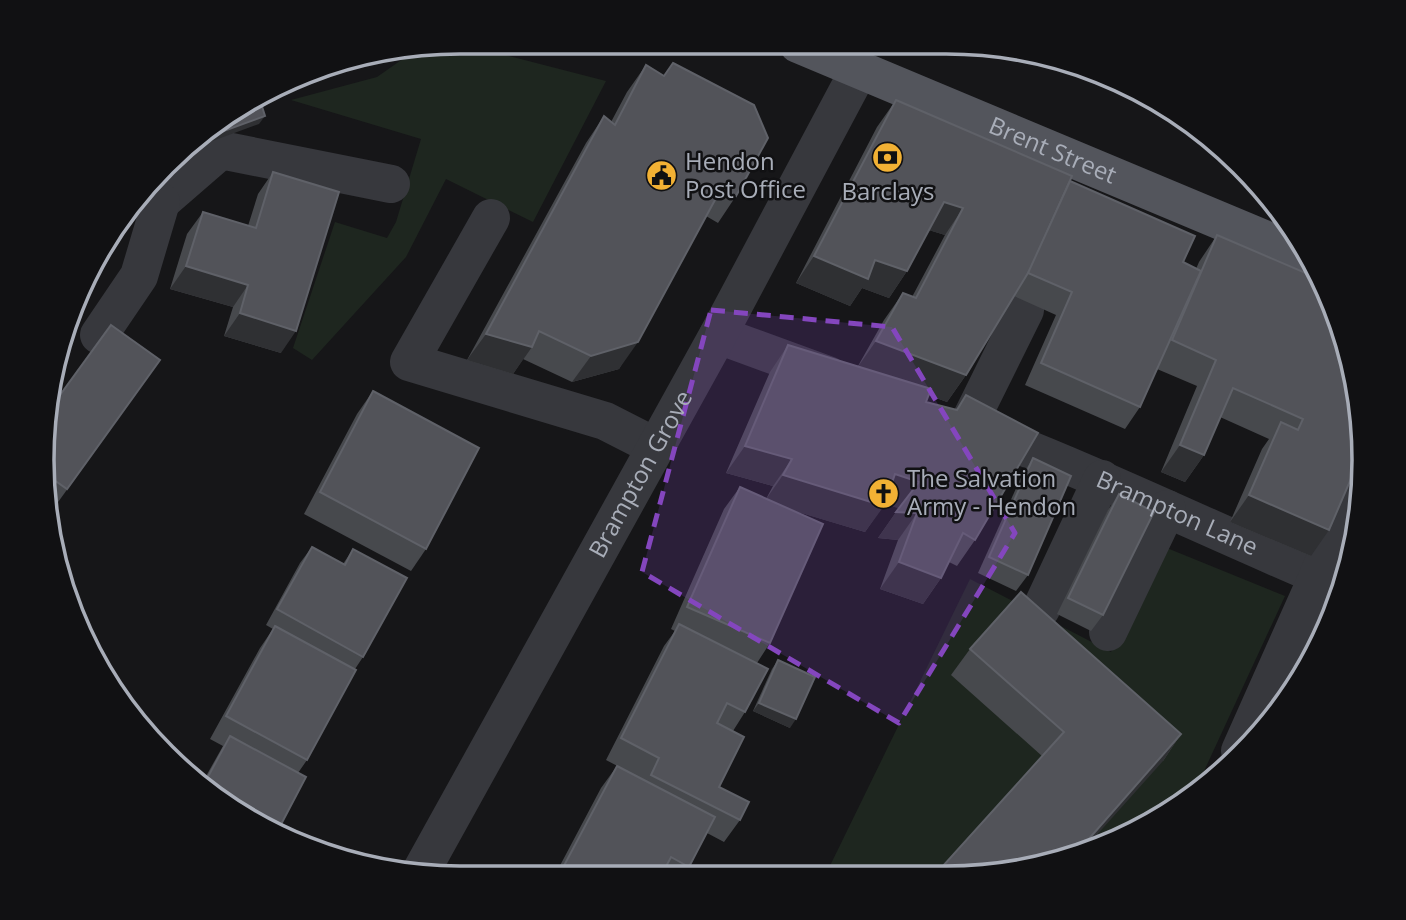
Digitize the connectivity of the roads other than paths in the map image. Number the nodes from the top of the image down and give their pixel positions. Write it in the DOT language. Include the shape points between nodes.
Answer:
graph roads {
  1 [pos="821,54"];
  2 [pos="859,70"];
  3 [pos="391,184"];
  4 [pos="150,199"];
  5 [pos="491,218"];
  6 [pos="1293,251"];
  7 [pos="1025,310"];
  8 [pos="99,335"];
  9 [pos="718,335"];
  10 [pos="863,387"];
  11 [pos="656,447"];
  12 [pos="1102,479"];
  13 [pos="1167,509"];
  14 [pos="1348,516"];
  15 [pos="1330,581"];
  16 [pos="1041,609"];
  17 [pos="1108,632"];
  18 [pos="1254,724"];
  19 [pos="425,864"];
  1 -- 2 [label="main road, Brent Street"];
  2 -- 6 [label="main road, Brent Street"];
  2 -- 9 [label="street, Brampton Grove"];
  3 -- 4 [label="street" via="221,150"];
  4 -- 8 [label="street" via="139,276"];
  5 -- 11 [label="street" via="409,362 605,421"];
  7 -- 12 [label="street, Brampton Lane" via="955,420"];
  9 -- 10 [label="street"];
  9 -- 11 [label="street, Brampton Grove"];
  11 -- 19 [label="street, Brampton Grove"];
  12 -- 13 [label="street, Brampton Lane"];
  12 -- 16 [label="street"];
  13 -- 15 [label="street, Brampton Lane"];
  13 -- 17 [label="street"];
  14 -- 15 [label="street"];
  15 -- 18 [label="street"];
}
